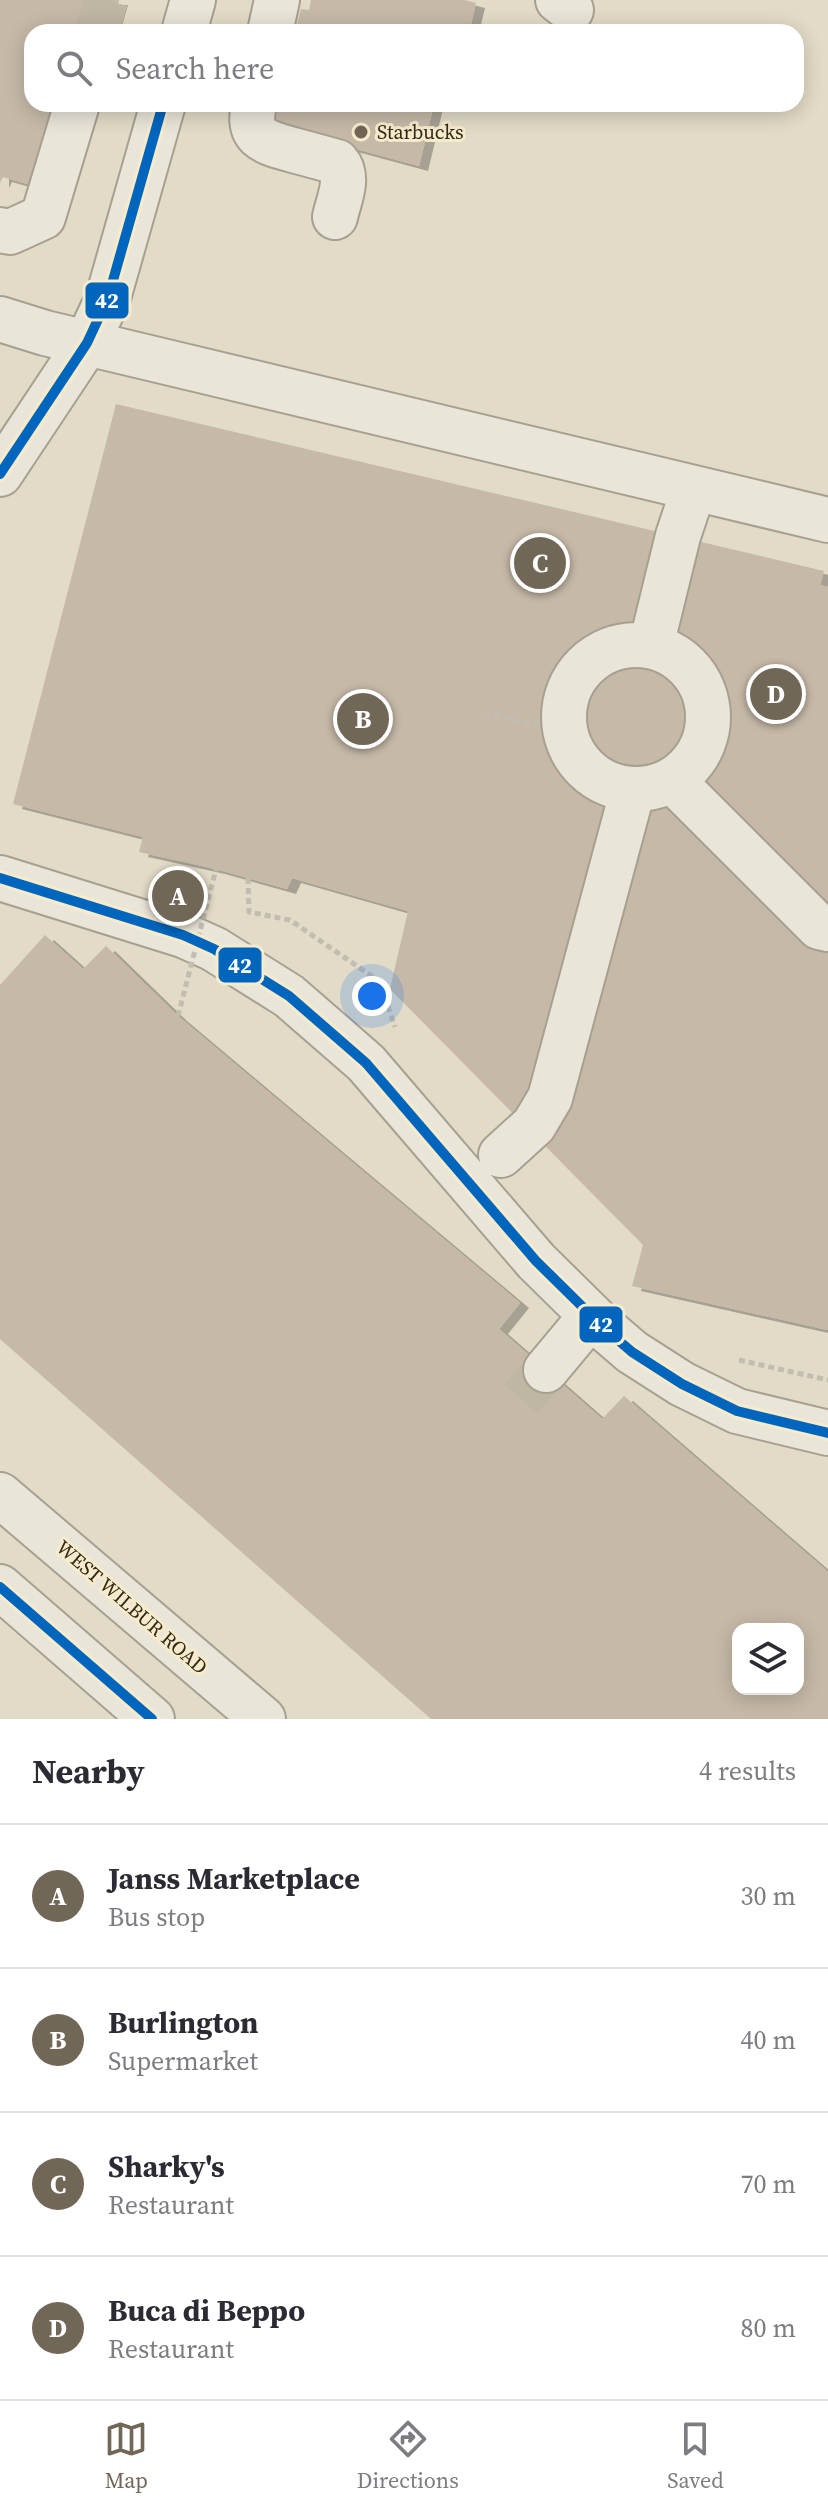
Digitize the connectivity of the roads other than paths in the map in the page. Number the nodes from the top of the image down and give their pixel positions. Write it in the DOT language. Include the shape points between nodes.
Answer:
graph roads {
  1 [pos="193,0"];
  2 [pos="277,0"];
  3 [pos="186,24"];
  4 [pos="272,24"];
  5 [pos="75,112"];
  6 [pos="161,112"];
  7 [pos="253,112"];
  8 [pos="335,217"];
  9 [pos="0,230"];
  10 [pos="0,319"];
  11 [pos="87,343"];
  12 [pos="0,474"];
  13 [pos="694,488"];
  14 [pos="828,520"];
  15 [pos="651,646"];
  16 [pos="652,785"];
  17 [pos="0,878"];
  18 [pos="828,929"];
  19 [pos="501,1155"];
  20 [pos="591,1316"];
  21 [pos="546,1370"];
  22 [pos="828,1433"];
  23 [pos="0,1495"];
  24 [pos="0,1587"];
  25 [pos="152,1719"];
  26 [pos="263,1719"];
  1 -- 3 [label="street"];
  2 -- 4 [label="street"];
  5 -- 9 [label="street" via="43,217 10,232"];
  6 -- 11 [label="street" via="108,298"];
  7 -- 8 [label="street" via="255,132 265,143 337,162 344,169"];
  10 -- 11 [label="street"];
  11 -- 12 [label="street"];
  11 -- 13 [label="street"];
  13 -- 14 [label="street"];
  13 -- 15 [label="street"];
  15 -- 16 [label="street" via="674,655 693,671 709,718 692,764"];
  15 -- 16 [label="street" via="627,645 586,665 565,707 574,753 589,771 609,784"];
  16 -- 18 [label="street" via="819,927"];
  16 -- 19 [label="street" via="550,1098 534,1125"];
  17 -- 20 [label="street" via="183,935 289,996 366,1063 536,1261"];
  20 -- 21 [label="street"];
  20 -- 22 [label="street" via="632,1352 682,1384 737,1411"];
  23 -- 26 [label="street, WEST WILBUR ROAD"];
  24 -- 25 [label="street"];
}
